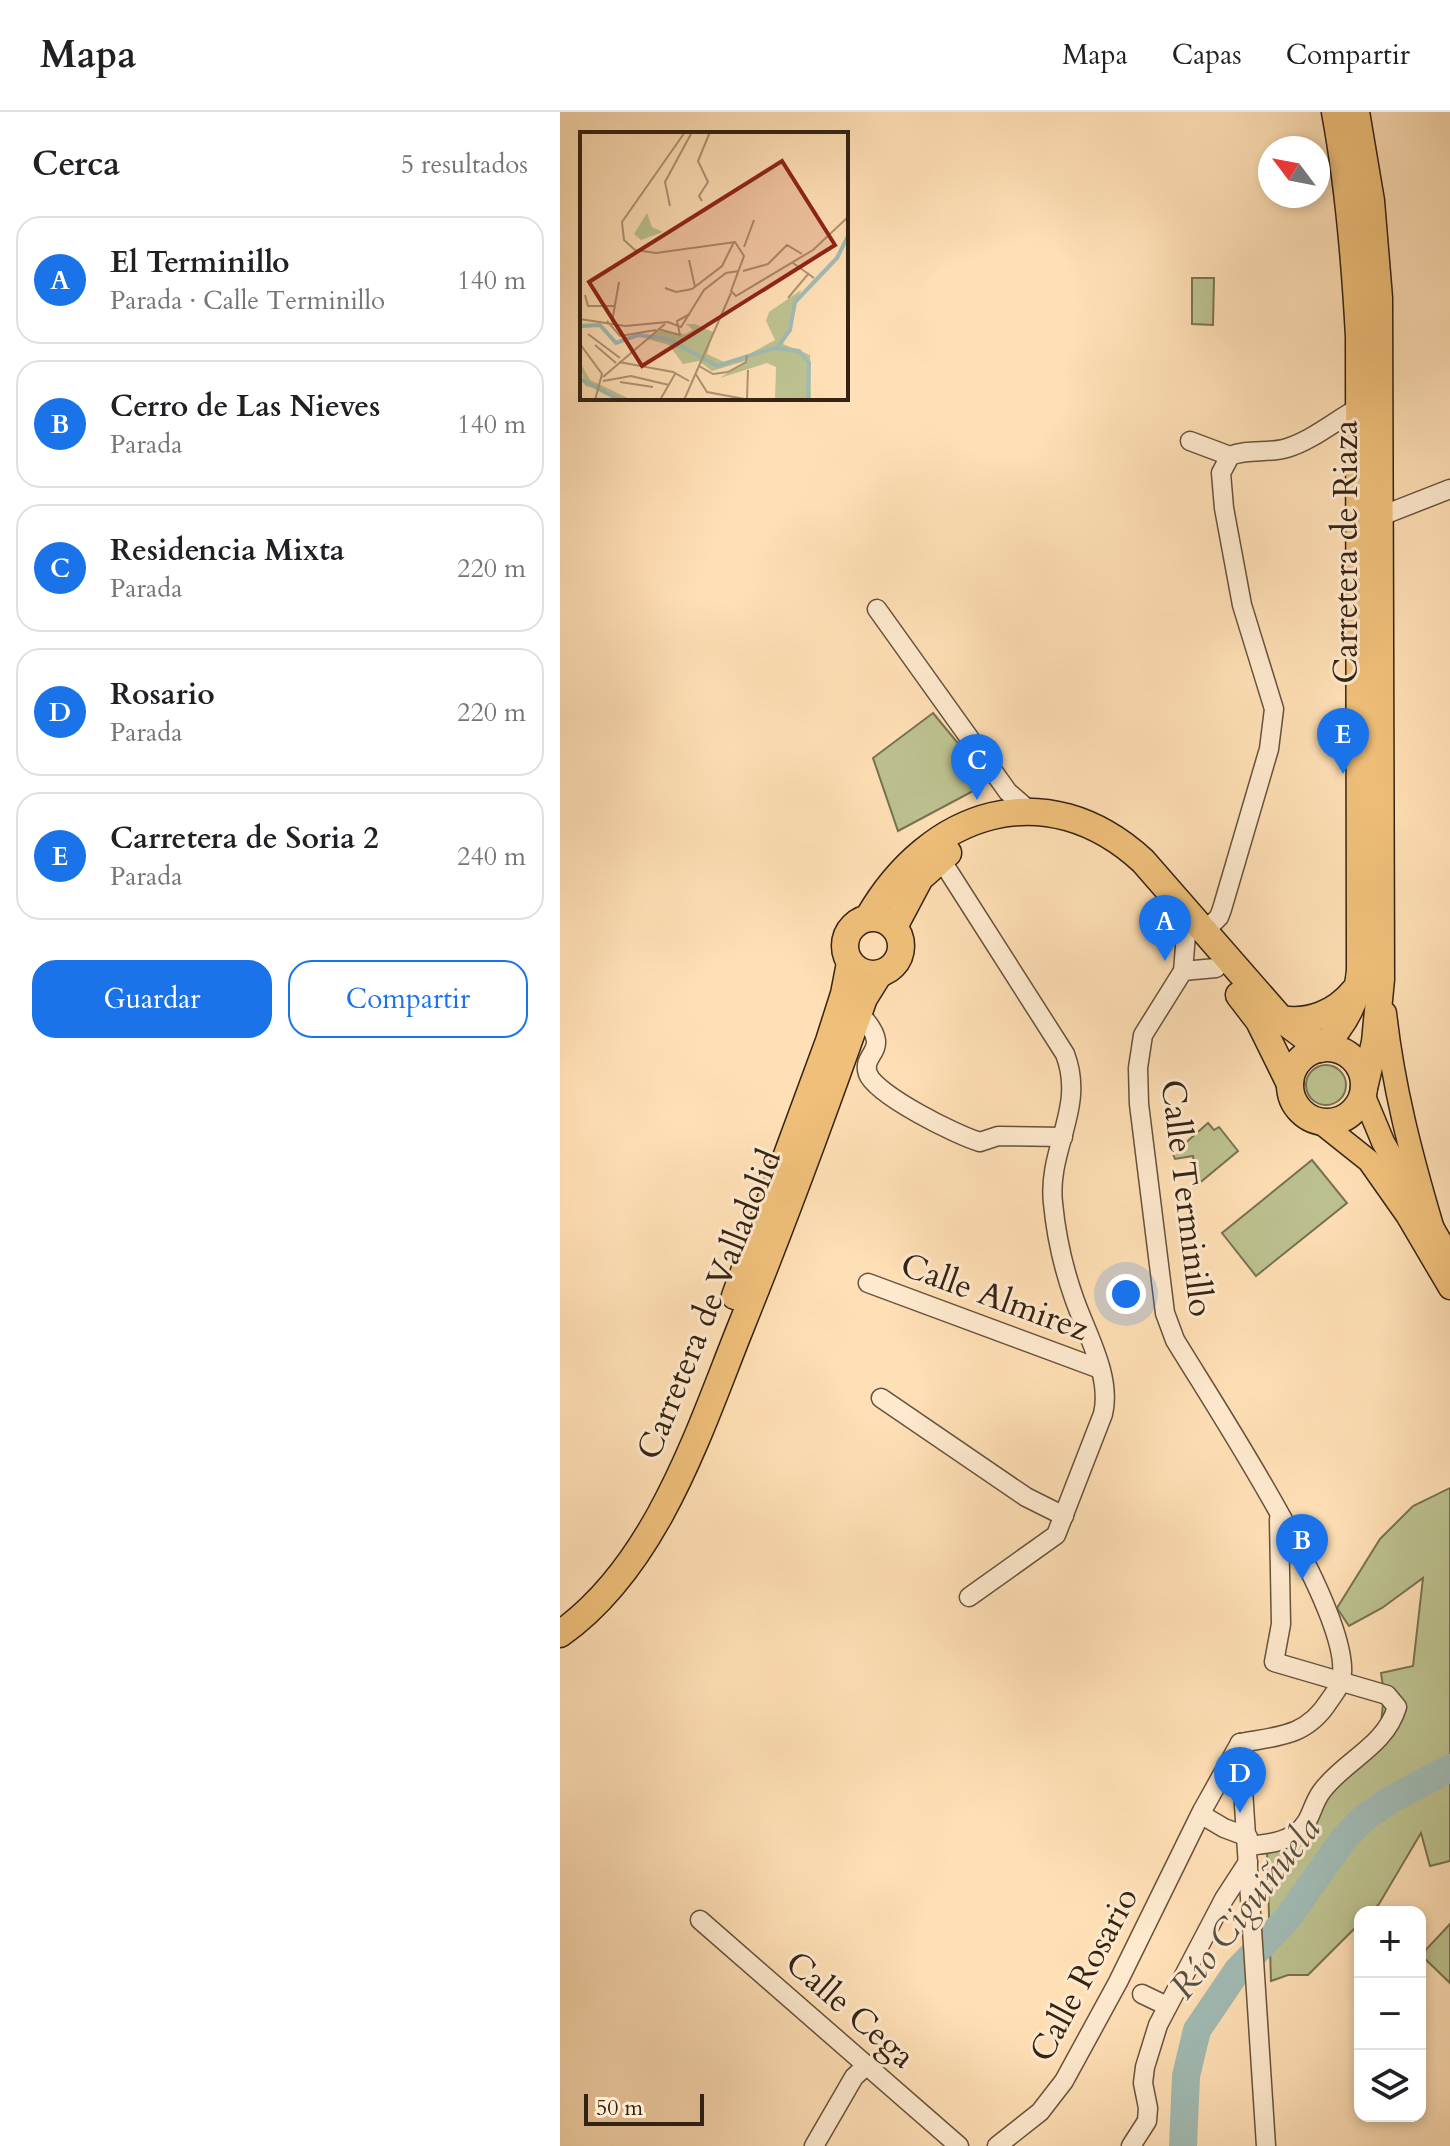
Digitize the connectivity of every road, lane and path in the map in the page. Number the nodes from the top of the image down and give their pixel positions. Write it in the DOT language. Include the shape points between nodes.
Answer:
graph roads {
  1 [pos="1335,112"];
  2 [pos="1356,112"];
  3 [pos="1360,407"];
  4 [pos="1190,441"];
  5 [pos="1230,456"];
  6 [pos="1450,489"];
  7 [pos="1381,516"];
  8 [pos="877,609"];
  9 [pos="998,778"];
  10 [pos="1030,811"];
  11 [pos="985,817"];
  12 [pos="940,858"];
  13 [pos="868,918"];
  14 [pos="894,927"];
  15 [pos="1196,933"];
  16 [pos="850,963"];
  17 [pos="1216,968"];
  18 [pos="1183,971"];
  19 [pos="879,974"];
  20 [pos="1370,978"];
  21 [pos="859,1013"];
  22 [pos="1281,1019"];
  23 [pos="1325,1048"];
  24 [pos="1290,1084"];
  25 [pos="1364,1091"];
  26 [pos="1320,1122"];
  27 [pos="1063,1137"];
  28 [pos="1432,1226"];
  29 [pos="1450,1258"];
  30 [pos="868,1283"];
  31 [pos="1450,1288"];
  32 [pos="1100,1369"];
  33 [pos="881,1398"];
  34 [pos="1279,1512"];
  35 [pos="1064,1516"];
  36 [pos="969,1597"];
  37 [pos="560,1615"];
  38 [pos="560,1634"];
  39 [pos="1341,1682"];
  40 [pos="1240,1743"];
  41 [pos="1202,1815"];
  42 [pos="1248,1848"];
  43 [pos="700,1920"];
  44 [pos="1142,1994"];
  45 [pos="1167,2006"];
  46 [pos="867,2065"];
  47 [pos="814,2146"];
  48 [pos="959,2146"];
  49 [pos="997,2146"];
  50 [pos="1131,2146"];
  51 [pos="1266,2146"];
  1 -- 3 [label="highway, Carretera de Riaza" via="1354,244"];
  2 -- 7 [label="highway, Carretera de Riaza" via="1378,285"];
  3 -- 5 [label="street" via="1291,447"];
  3 -- 20 [label="highway, Carretera de Riaza"];
  4 -- 5 [label="street"];
  5 -- 15 [label="street" via="1221,473 1222,496 1242,605 1270,689 1273,734 1219,917"];
  6 -- 7 [label="street"];
  7 -- 20 [label="highway, Carretera de Riaza"];
  8 -- 9 [label="street"];
  9 -- 10 [label="street"];
  9 -- 11 [label="street"];
  10 -- 11 [label="highway"];
  10 -- 15 [label="highway" via="1091,824 1126,845"];
  11 -- 13 [label="highway" via="929,845 883,893"];
  12 -- 14 [label="highway" via="920,878"];
  12 -- 15 [label="highway" via="968,841 1011,829 1073,837 1117,860"];
  12 -- 27 [label="street" via="1065,1054 1073,1093"];
  13 -- 14 [label="highway"];
  13 -- 16 [label="highway" via="847,936"];
  14 -- 19 [label="highway" via="901,951 894,966"];
  15 -- 17 [label="highway"];
  15 -- 18 [label="street, Calle Terminillo"];
  15 -- 22 [label="highway"];
  16 -- 19 [label="highway" via="863,973"];
  16 -- 37 [label="highway, Carretera de Valladolid" via="829,1041 738,1289 658,1479 631,1530"];
  17 -- 18 [label="street"];
  17 -- 24 [label="highway" via="1259,1021"];
  18 -- 34 [label="street, Calle Terminillo" via="1143,1035 1138,1068 1165,1313 1175,1340"];
  19 -- 21 [label="highway, Carretera de Valladolid"];
  20 -- 22 [label="highway" via="1334,1009 1302,1020"];
  20 -- 23 [label="highway, Carretera de Riaza"];
  20 -- 25 [label="highway, Carretera de Riaza" via="1375,1042"];
  20 -- 28 [label="main road"];
  21 -- 27 [label="street" via="876,1037 868,1074 916,1112 977,1141 998,1136"];
  21 -- 38 [label="highway, Carretera de Valladolid" via="770,1255 664,1506 604,1596"];
  22 -- 23 [label="highway"];
  23 -- 24 [label="highway" via="1299,1061"];
  23 -- 25 [label="highway" via="1354,1059"];
  24 -- 26 [label="highway" via="1296,1106"];
  25 -- 26 [label="highway" via="1347,1117"];
  25 -- 28 [label="main road" via="1383,1142"];
  26 -- 31 [label="main road" via="1369,1161"];
  27 -- 32 [label="street" via="1053,1204 1062,1258"];
  28 -- 29 [label="main road"];
  30 -- 32 [label="street, Calle Almirez"];
  32 -- 35 [label="street" via="1103,1414"];
  33 -- 35 [label="street" via="1026,1497"];
  34 -- 39 [label="street, Calle Terminillo" via="1327,1605 1339,1643"];
  34 -- 39 [label="street" via="1281,1624 1274,1662"];
  35 -- 36 [label="street" via="1050,1541"];
  39 -- 40 [label="street" via="1318,1717 1301,1730"];
  39 -- 42 [label="street" via="1391,1697 1397,1707 1389,1725 1325,1787 1308,1823 1278,1842"];
  40 -- 41 [label="street, Calle Rosario"];
  40 -- 42 [label="street"];
  41 -- 42 [label="street"];
  41 -- 49 [label="street, Calle Rosario" via="1064,2081 1040,2112"];
  42 -- 45 [label="street"];
  42 -- 51 [label="street"];
  43 -- 46 [label="street, Calle Cega"];
  44 -- 45 [label="street"];
  45 -- 50 [label="street" via="1145,2067 1147,2121"];
  46 -- 47 [label="street" via="854,2077"];
  46 -- 48 [label="street, Calle Cega"];
}
